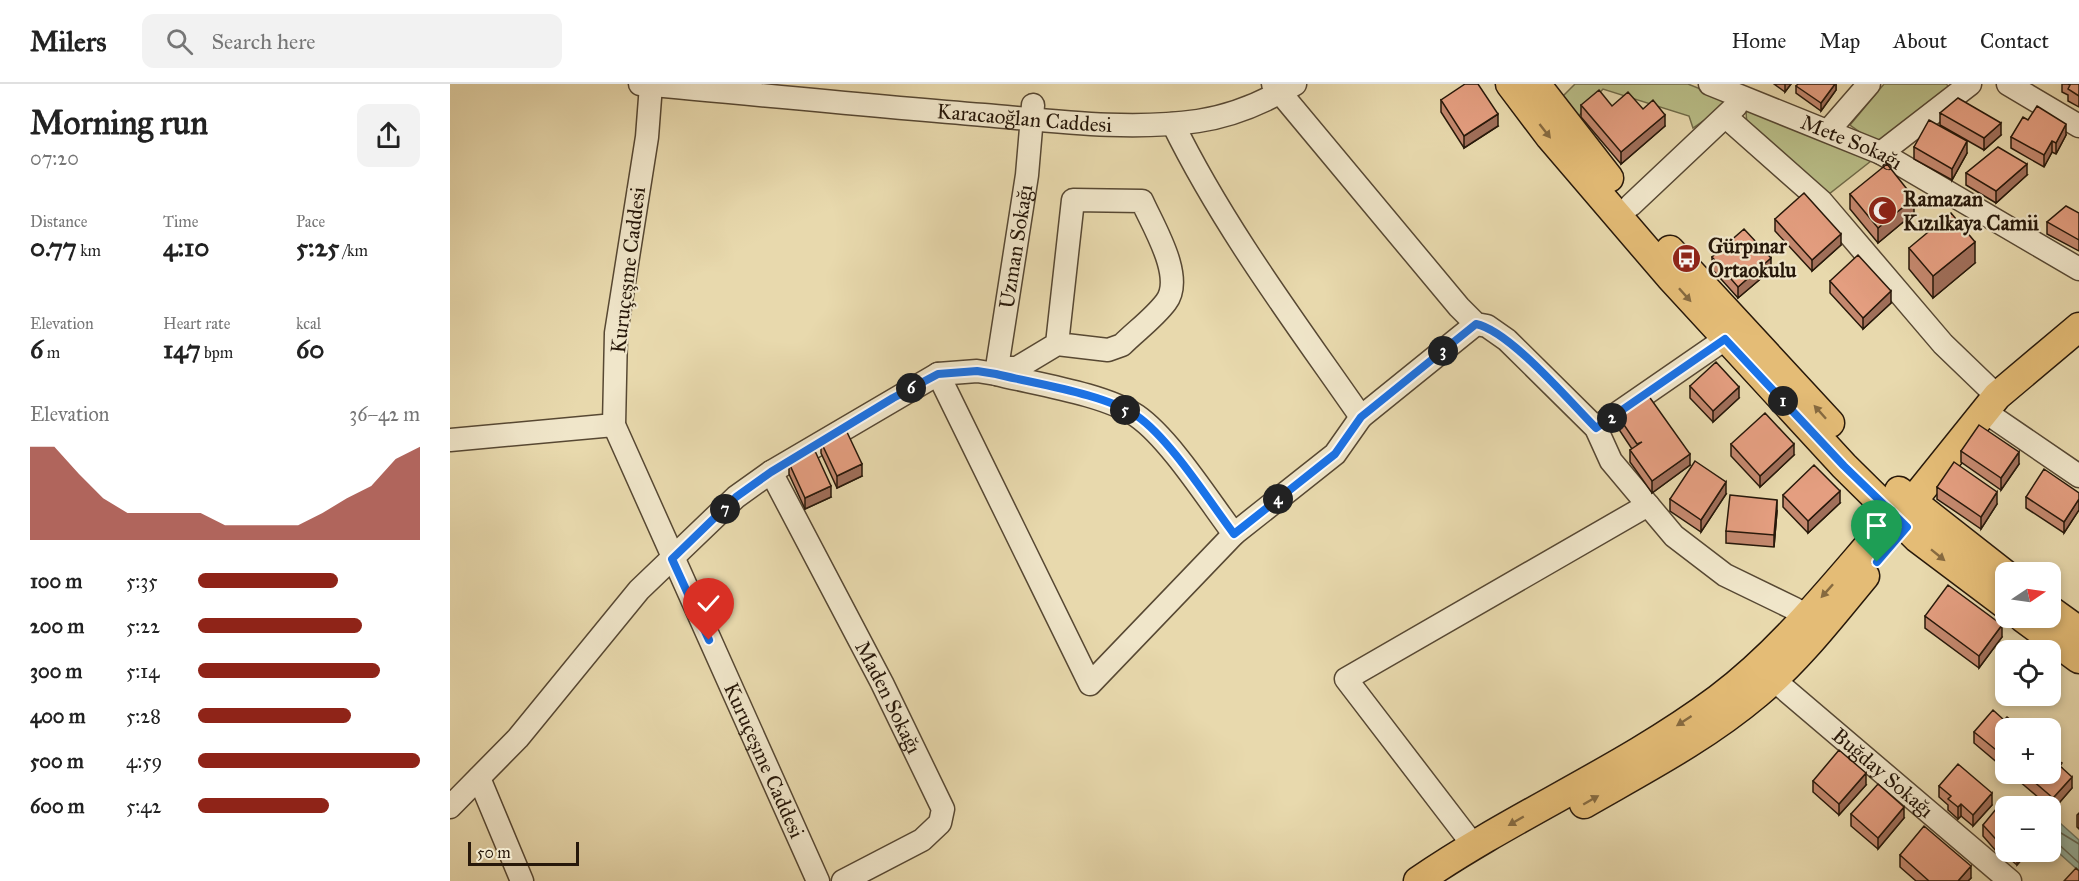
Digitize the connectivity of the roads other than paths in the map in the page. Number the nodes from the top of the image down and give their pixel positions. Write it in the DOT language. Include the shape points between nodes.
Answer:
graph roads {
  1 [pos="646,84"];
  2 [pos="1510,84"];
  3 [pos="1536,84"];
  4 [pos="1710,84"];
  5 [pos="1869,84"];
  6 [pos="1970,84"];
  7 [pos="2008,84"];
  8 [pos="1278,86"];
  9 [pos="787,88"];
  10 [pos="1745,97"];
  11 [pos="1033,112"];
  12 [pos="1726,117"];
  13 [pos="1173,124"];
  14 [pos="2079,126"];
  15 [pos="1829,130"];
  16 [pos="1881,153"];
  17 [pos="1631,205"];
  18 [pos="2079,269"];
  19 [pos="1476,324"];
  20 [pos="2079,327"];
  21 [pos="1725,339"];
  22 [pos="1057,344"];
  23 [pos="996,371"];
  24 [pos="938,374"];
  25 [pos="1990,404"];
  26 [pos="1361,417"];
  27 [pos="614,425"];
  28 [pos="1596,428"];
  29 [pos="450,440"];
  30 [pos="771,472"];
  31 [pos="2079,476"];
  32 [pos="1648,505"];
  33 [pos="1904,515"];
  34 [pos="1234,534"];
  35 [pos="672,559"];
  36 [pos="1995,569"];
  37 [pos="1995,597"];
  38 [pos="1795,609"];
  39 [pos="2061,617"];
  40 [pos="2037,628"];
  41 [pos="2079,631"];
  42 [pos="2079,659"];
  43 [pos="1766,672"];
  44 [pos="479,777"];
  45 [pos="450,807"];
  46 [pos="1473,846"];
  47 [pos="1437,878"];
  48 [pos="522,881"];
  49 [pos="818,881"];
  50 [pos="843,881"];
  51 [pos="2010,881"];
  1 -- 9 [label="street, Karacaoğlan Caddesi"];
  1 -- 27 [label="street, Kuruçeşme Caddesi" via="646,137 616,333"];
  2 -- 21 [label="main road, one-way" via="1550,137"];
  3 -- 17 [label="main road"];
  4 -- 10 [label="street, Mete Sokağı"];
  5 -- 15 [label="street"];
  6 -- 16 [label="street"];
  7 -- 14 [label="street"];
  8 -- 11 [label="street, Karacaoğlan Caddesi" via="1192,108"];
  8 -- 13 [label="street, Karacaoğlan Caddesi" via="1242,110"];
  8 -- 19 [label="street"];
  9 -- 11 [label="street, Karacaoğlan Caddesi"];
  10 -- 12 [label="street"];
  10 -- 15 [label="street, Mete Sokağı"];
  11 -- 13 [label="street, Karacaoğlan Caddesi"];
  11 -- 23 [label="street, Uzman Sokağı"];
  12 -- 17 [label="street"];
  12 -- 25 [label="street" via="1821,201"];
  13 -- 26 [label="street" via="1196,170 1287,312"];
  15 -- 16 [label="street, Mete Sokağı"];
  16 -- 18 [label="street, Mete Sokağı"];
  33 -- 17 [label="main road, one-way" via="1858,453"];
  19 -- 26 [label="street"];
  19 -- 28 [label="street" via="1487,326 1507,340"];
  20 -- 25 [label="main road"];
  21 -- 28 [label="street"];
  21 -- 33 [label="main road" via="1844,466"];
  22 -- 22 [label="street" via="1113,350 1167,302 1173,274 1142,201 1073,200"];
  22 -- 23 [label="street" via="1017,368"];
  23 -- 24 [label="street"];
  23 -- 34 [label="street" via="1119,406 1138,417 1159,436"];
  24 -- 30 [label="street"];
  24 -- 34 [label="street" via="1090,684"];
  25 -- 31 [label="street"];
  25 -- 33 [label="main road"];
  26 -- 34 [label="street" via="1335,454"];
  27 -- 29 [label="street"];
  27 -- 35 [label="street, Kuruçeşme Caddesi"];
  28 -- 32 [label="street" via="1611,461"];
  30 -- 35 [label="street" via="736,497"];
  30 -- 50 [label="street, Maden Sokağı" via="943,809 940,823 922,840"];
  32 -- 38 [label="street" via="1674,536 1725,575"];
  32 -- 46 [label="street" via="1346,680"];
  33 -- 36 [label="main road"];
  33 -- 37 [label="main road, one-way" via="1938,556"];
  33 -- 43 [label="main road"];
  35 -- 44 [label="street" via="639,590 518,738"];
  35 -- 49 [label="street, Kuruçeşme Caddesi"];
  39 -- 41 [label="main road"];
  40 -- 42 [label="main road"];
  43 -- 46 [label="main road, one-way"];
  47 -- 43 [label="main road, one-way" via="1661,761 1730,716"];
  43 -- 51 [label="street, Buğday Sokağı"];
  44 -- 45 [label="street"];
  44 -- 48 [label="street"];
  46 -- 47 [label="main road"];
}
